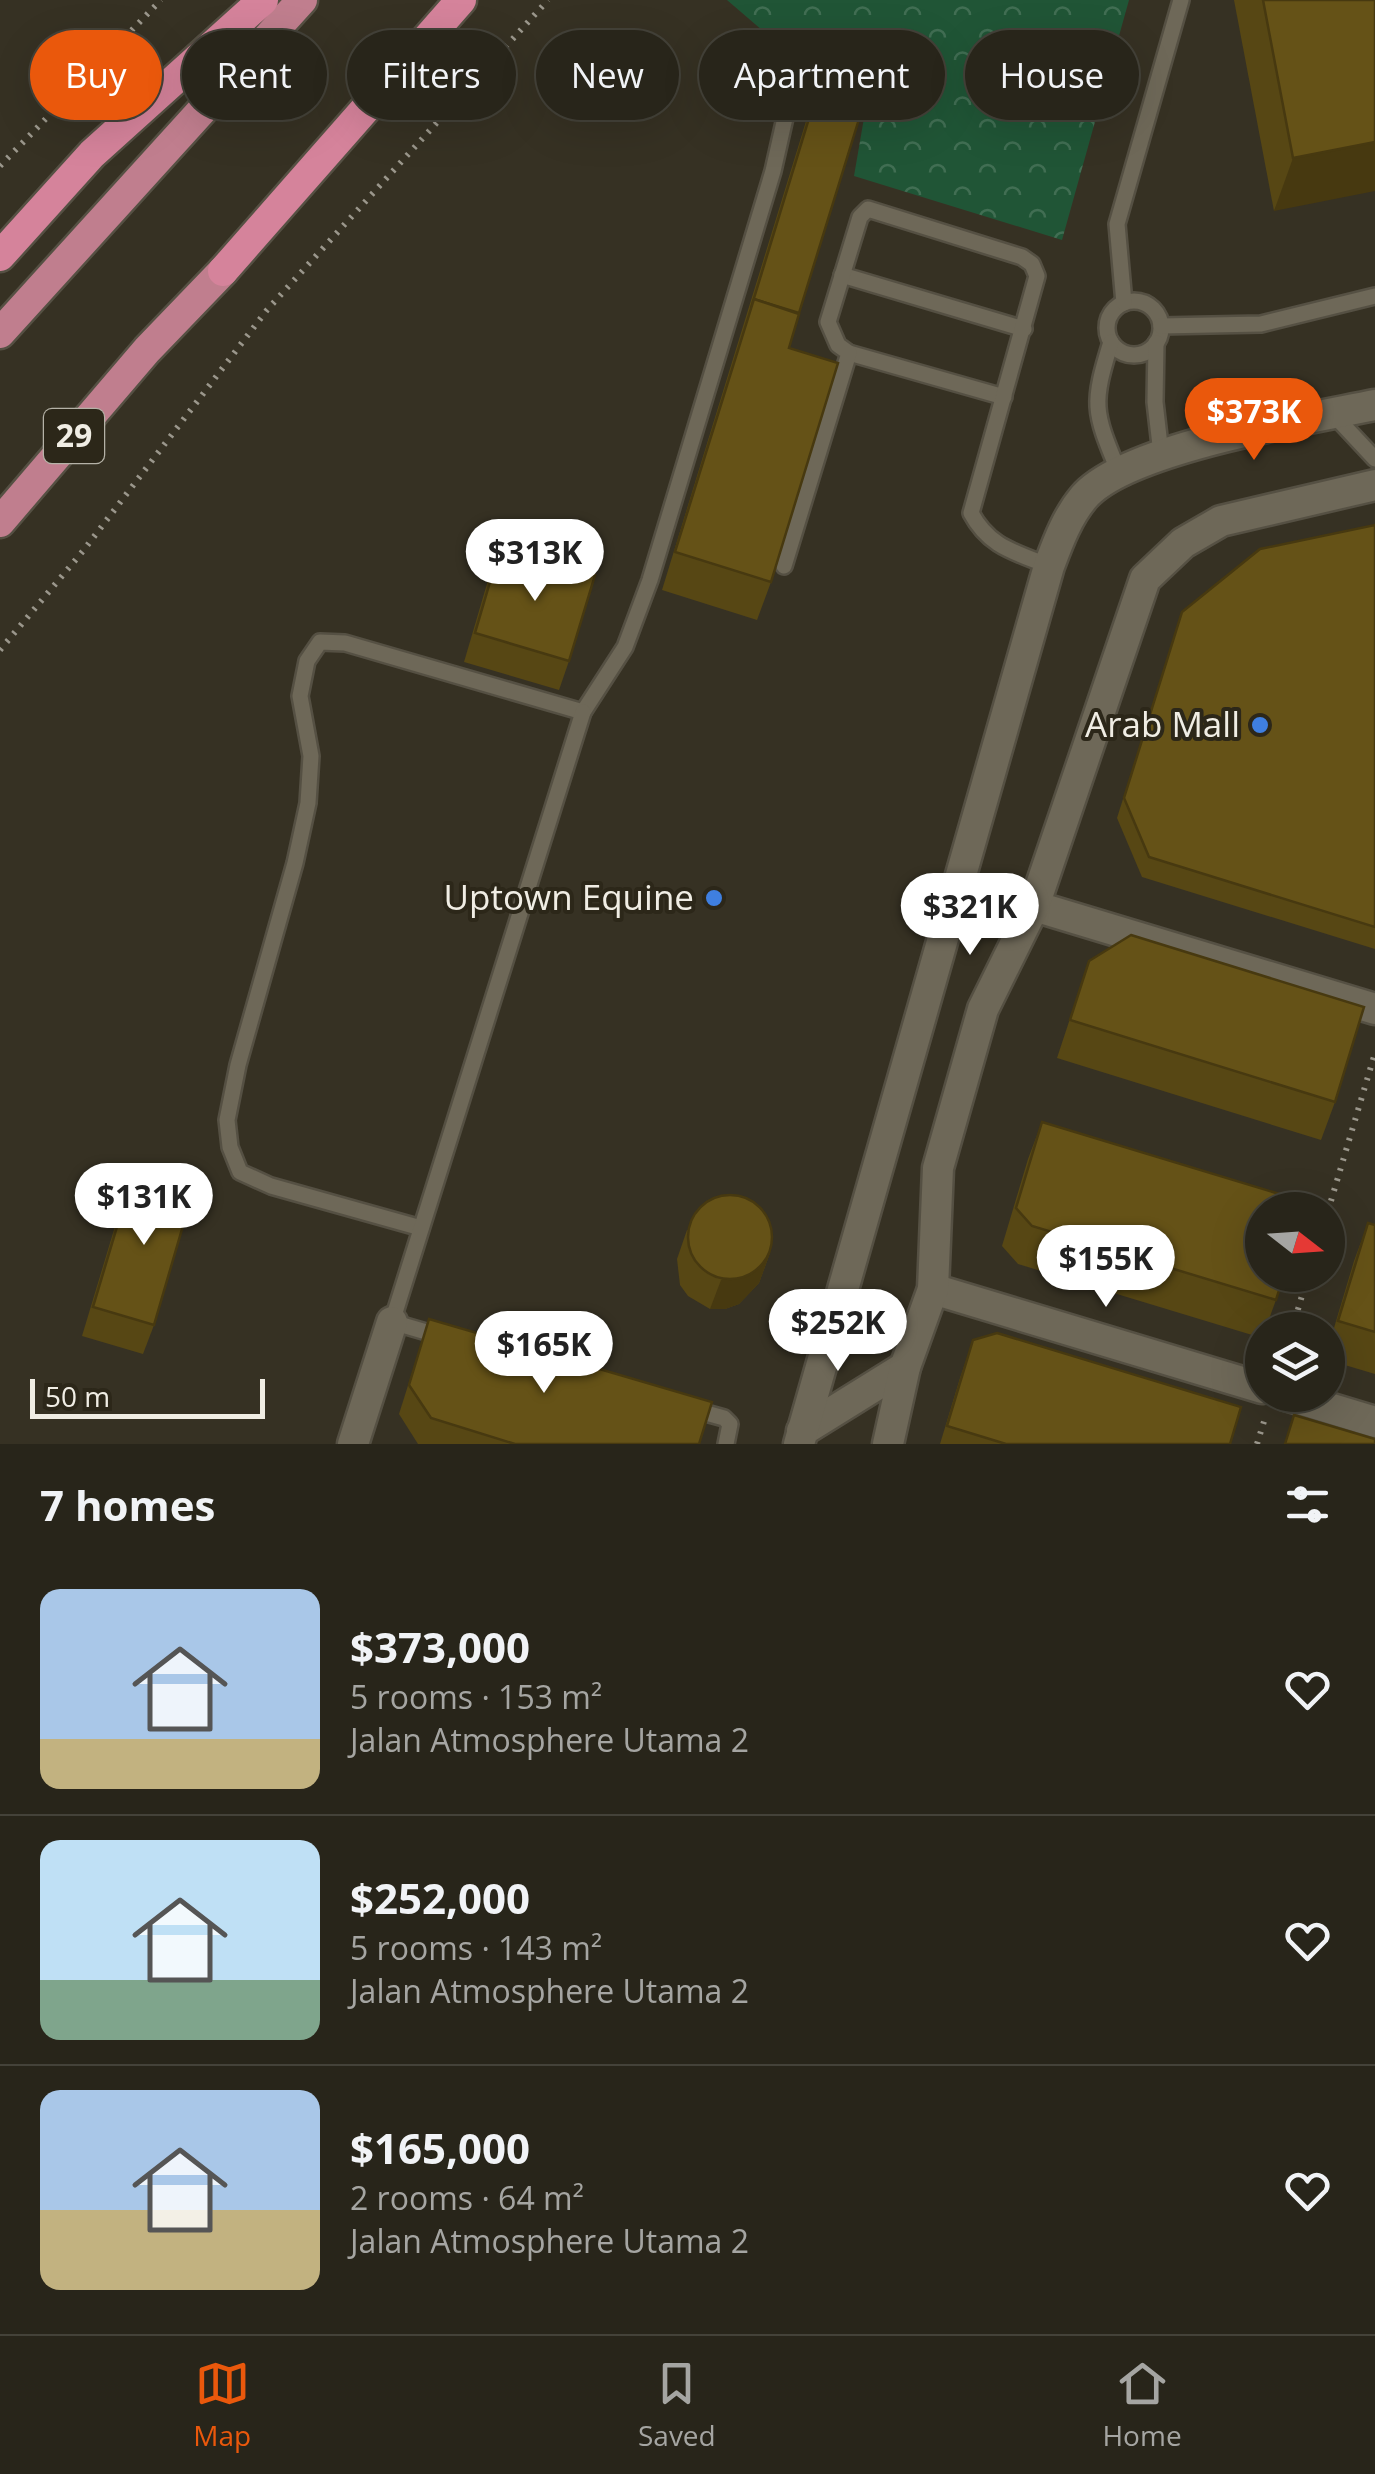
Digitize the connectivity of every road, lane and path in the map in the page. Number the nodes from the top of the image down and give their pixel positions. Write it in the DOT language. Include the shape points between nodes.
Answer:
graph roads {
  1 [pos="161,0"];
  2 [pos="264,0"];
  3 [pos="302,0"];
  4 [pos="461,0"];
  5 [pos="548,0"];
  6 [pos="1181,0"];
  7 [pos="785,120"];
  8 [pos="0,166"];
  9 [pos="0,256"];
  10 [pos="842,275"];
  11 [pos="1375,296"];
  12 [pos="1124,303"];
  13 [pos="1161,326"];
  14 [pos="1024,329"];
  15 [pos="0,333"];
  16 [pos="1111,342"];
  17 [pos="1156,343"];
  18 [pos="849,353"];
  19 [pos="1004,397"];
  20 [pos="1375,404"];
  21 [pos="1332,414"];
  22 [pos="1161,454"];
  23 [pos="1375,459"];
  24 [pos="1118,470"];
  25 [pos="1375,485"];
  26 [pos="0,522"];
  27 [pos="784,566"];
  28 [pos="1049,566"];
  29 [pos="0,650"];
  30 [pos="584,712"];
  31 [pos="960,885"];
  32 [pos="1034,906"];
  33 [pos="1375,1009"];
  34 [pos="1375,1053"];
  35 [pos="1334,1192"];
  36 [pos="422,1228"];
  37 [pos="932,1289"];
  38 [pos="392,1322"];
  39 [pos="447,1338"];
  40 [pos="906,1367"];
  41 [pos="1245,1383"];
  42 [pos="668,1402"];
  43 [pos="1342,1412"];
  44 [pos="1375,1422"];
  45 [pos="800,1437"];
  46 [pos="354,1444"];
  47 [pos="726,1444"];
  48 [pos="888,1444"];
  1 -- 8 [label="path"];
  2 -- 9 [label="highway" via="92,154"];
  3 -- 15 [label="highway"];
  4 -- 26 [label="highway, 29"];
  5 -- 29 [label="path" via="267,310"];
  6 -- 12 [label="lane" via="1118,224"];
  7 -- 30 [label="lane" via="650,580 624,647"];
  10 -- 14 [label="lane"];
  10 -- 14 [label="lane" via="860,217 877,210 1032,264 1037,276"];
  10 -- 18 [label="lane" via="828,322"];
  11 -- 13 [label="lane" via="1261,324"];
  12 -- 13 [label="lane" via="1148,305"];
  12 -- 16 [label="lane" via="1107,324"];
  13 -- 17 [label="lane"];
  14 -- 19 [label="lane"];
  16 -- 17 [label="lane" via="1133,355"];
  16 -- 24 [label="lane" via="1097,388 1098,422"];
  17 -- 22 [label="lane"];
  18 -- 19 [label="lane"];
  18 -- 27 [label="lane"];
  19 -- 28 [label="lane" via="971,512 996,544"];
  20 -- 21 [label="street"];
  21 -- 22 [label="street"];
  21 -- 23 [label="lane"];
  22 -- 24 [label="street"];
  24 -- 28 [label="street" via="1085,496"];
  25 -- 32 [label="street" via="1221,520 1182,543 1145,580"];
  28 -- 31 [label="street"];
  30 -- 36 [label="lane"];
  30 -- 36 [label="lane" via="346,642 320,642 306,661 300,696 310,756 308,803 238,1066 227,1120 230,1147 240,1172 271,1186"];
  31 -- 32 [label="lane"];
  31 -- 45 [label="street"];
  32 -- 33 [label="street"];
  32 -- 37 [label="street" via="983,1008 938,1168"];
  34 -- 35 [label="path"];
  36 -- 38 [label="lane"];
  37 -- 40 [label="street"];
  37 -- 41 [label="street"];
  38 -- 39 [label="lane"];
  38 -- 46 [label="street"];
  40 -- 45 [label="street"];
  40 -- 48 [label="street"];
  42 -- 47 [label="lane" via="724,1418 730,1424"];
  43 -- 44 [label="street"];
}
